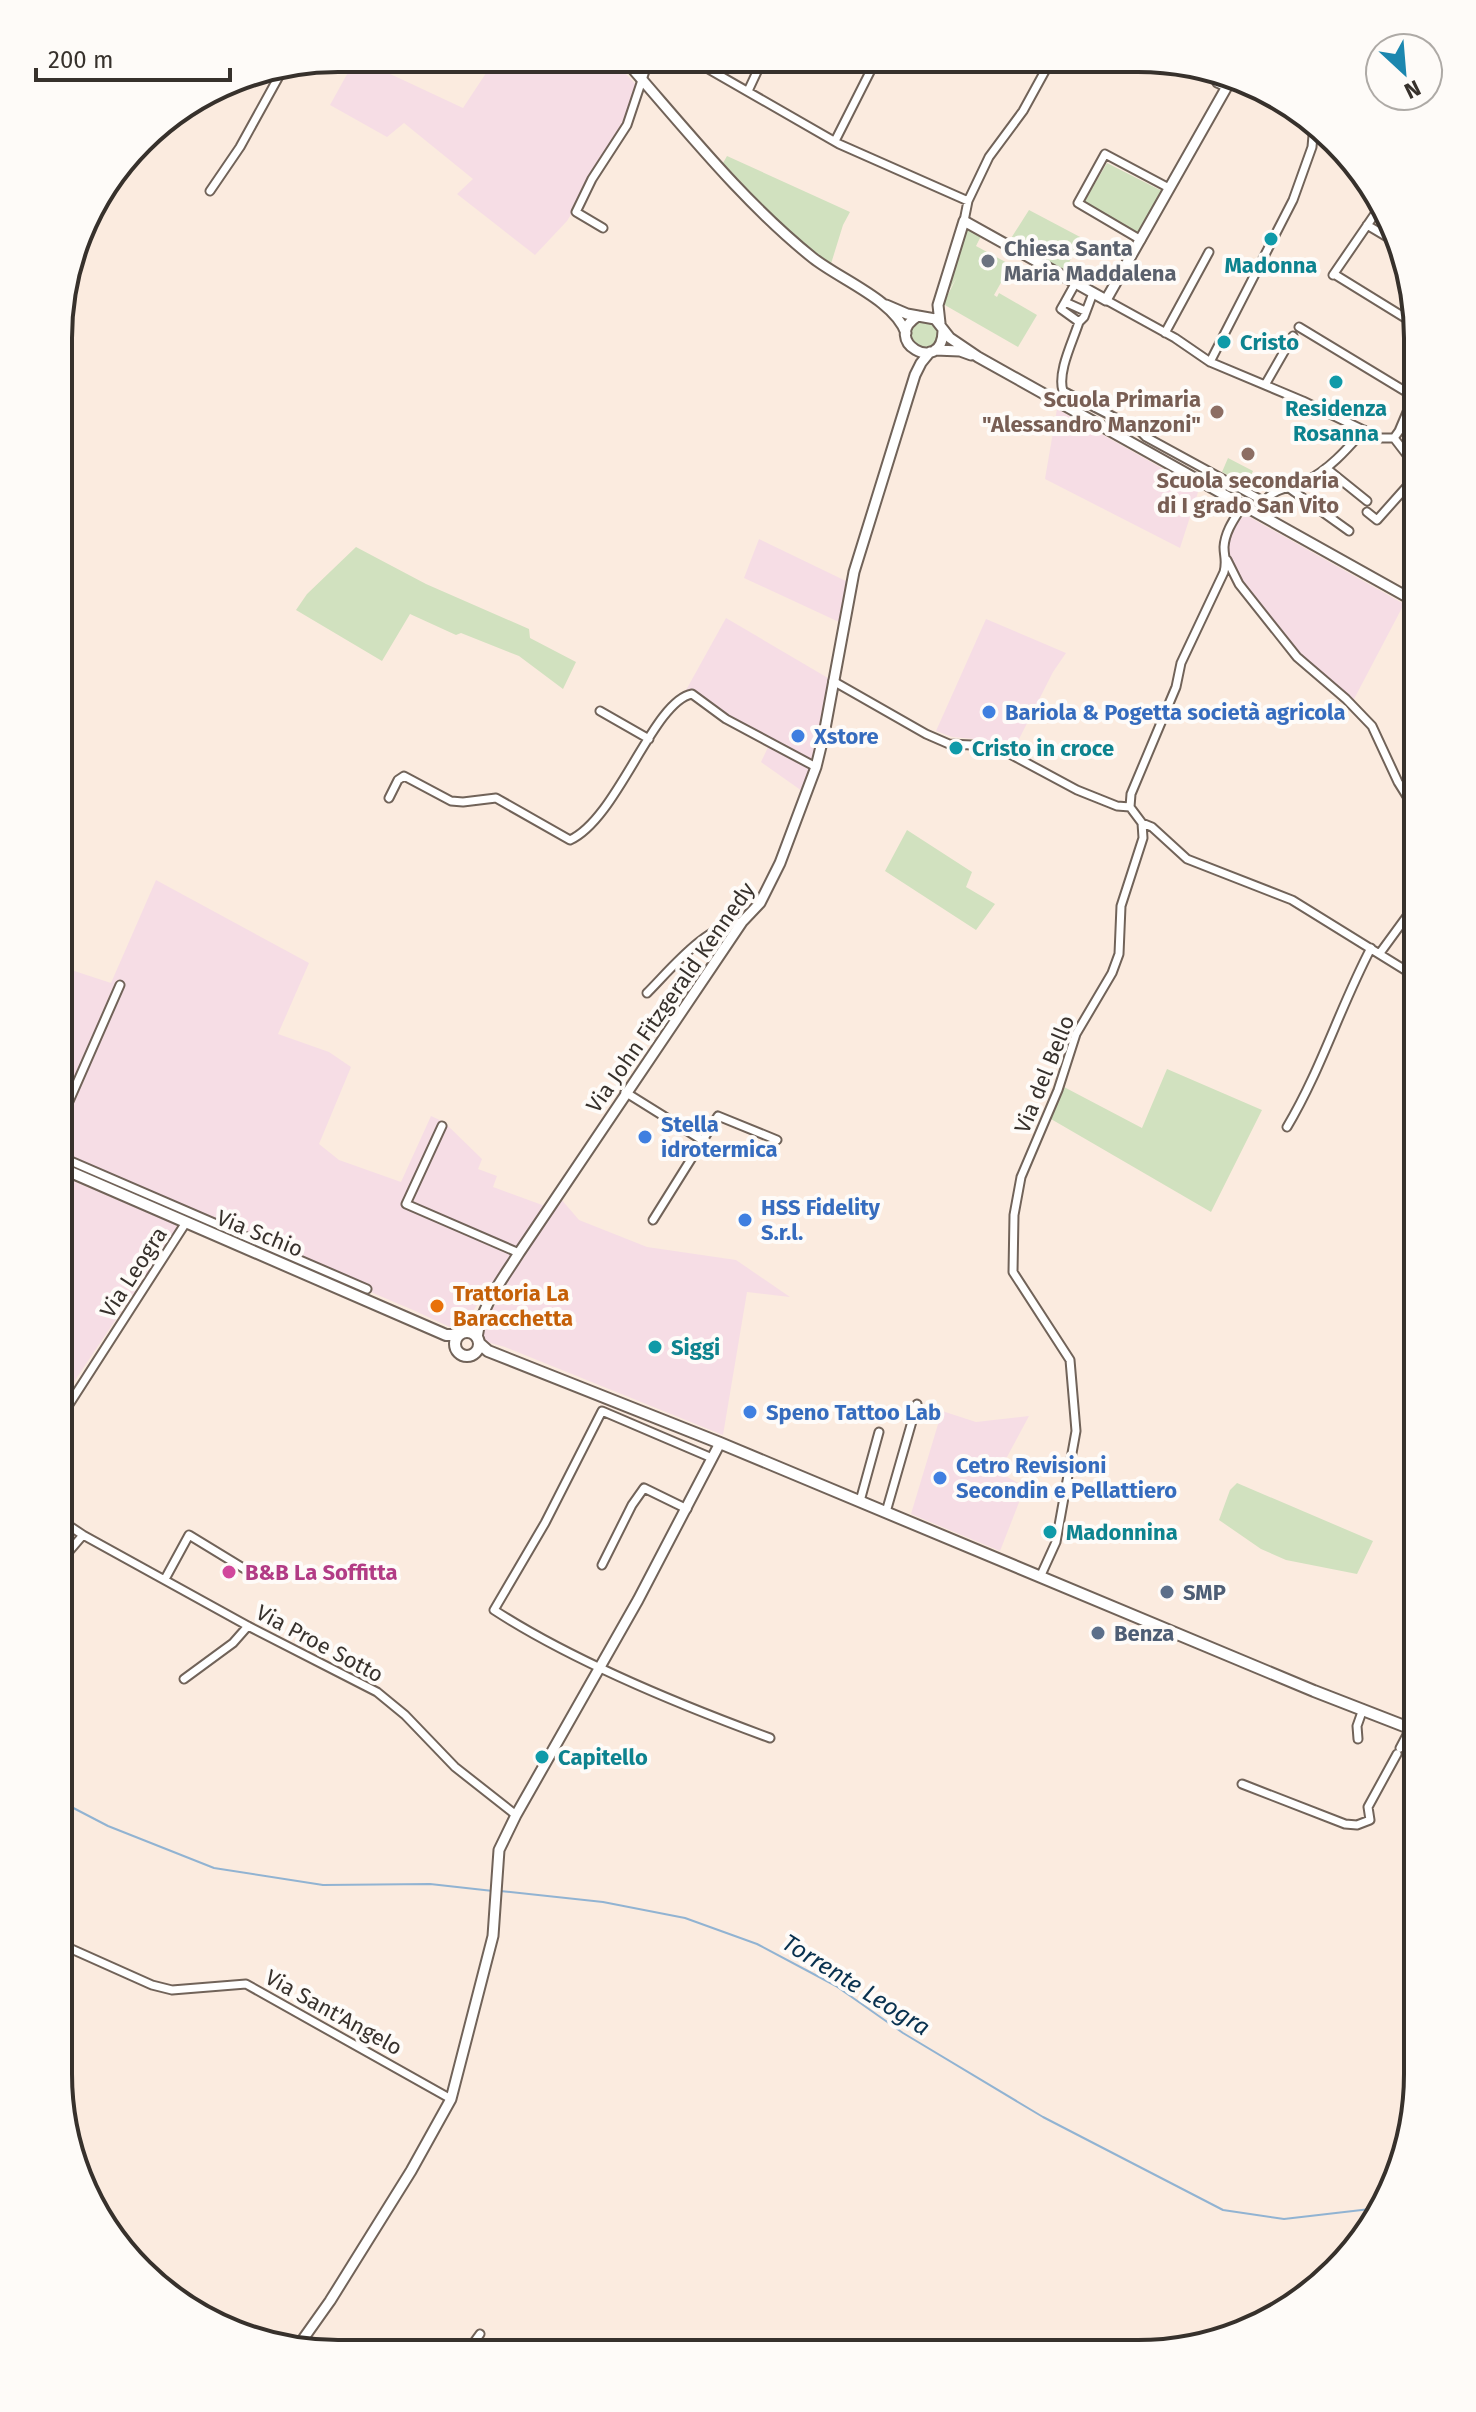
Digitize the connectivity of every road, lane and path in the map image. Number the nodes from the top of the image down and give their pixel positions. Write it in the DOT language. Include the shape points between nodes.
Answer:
graph roads {
  1 [pos="757,72"];
  2 [pos="870,72"];
  3 [pos="1044,72"];
  4 [pos="636,73"];
  5 [pos="643,73"];
  6 [pos="715,73"];
  7 [pos="641,78"];
  8 [pos="277,79"];
  9 [pos="1226,87"];
  10 [pos="748,91"];
  11 [pos="1313,138"];
  12 [pos="835,141"];
  13 [pos="1169,188"];
  14 [pos="210,191"];
  15 [pos="968,201"];
  16 [pos="1374,216"];
  17 [pos="964,221"];
  18 [pos="1367,225"];
  19 [pos="603,228"];
  20 [pos="1383,235"];
  21 [pos="1141,240"];
  22 [pos="1209,252"];
  23 [pos="1075,284"];
  24 [pos="941,292"];
  25 [pos="1093,293"];
  26 [pos="1106,300"];
  27 [pos="1065,302"];
  28 [pos="886,305"];
  29 [pos="1085,311"];
  30 [pos="920,316"];
  31 [pos="1403,317"];
  32 [pos="1079,322"];
  33 [pos="942,327"];
  34 [pos="1299,327"];
  35 [pos="906,333"];
  36 [pos="1165,333"];
  37 [pos="1293,336"];
  38 [pos="913,349"];
  39 [pos="933,351"];
  40 [pos="978,357"];
  41 [pos="1210,362"];
  42 [pos="915,375"];
  43 [pos="1265,385"];
  44 [pos="1404,391"];
  45 [pos="1404,416"];
  46 [pos="1364,430"];
  47 [pos="1394,438"];
  48 [pos="1402,446"];
  49 [pos="1404,449"];
  50 [pos="1326,468"];
  51 [pos="1404,486"];
  52 [pos="1289,488"];
  53 [pos="1367,501"];
  54 [pos="1265,502"];
  55 [pos="1243,505"];
  56 [pos="1367,512"];
  57 [pos="1267,518"];
  58 [pos="1349,531"];
  59 [pos="1227,560"];
  60 [pos="1404,595"];
  61 [pos="833,681"];
  62 [pos="600,711"];
  63 [pos="649,739"];
  64 [pos="816,767"];
  65 [pos="1404,791"];
  66 [pos="389,798"];
  67 [pos="1130,807"];
  68 [pos="1142,823"];
  69 [pos="1404,921"];
  70 [pos="742,922"];
  71 [pos="1371,948"];
  72 [pos="1380,953"];
  73 [pos="1404,969"];
  74 [pos="120,985"];
  75 [pos="647,993"];
  76 [pos="625,1092"];
  77 [pos="72,1094"];
  78 [pos="442,1126"];
  79 [pos="1287,1127"];
  80 [pos="702,1140"];
  81 [pos="777,1140"];
  82 [pos="72,1162"];
  83 [pos="72,1173"];
  84 [pos="653,1220"];
  85 [pos="185,1224"];
  86 [pos="519,1253"];
  87 [pos="367,1289"];
  88 [pos="471,1342"];
  89 [pos="72,1400"];
  90 [pos="917,1404"];
  91 [pos="879,1432"];
  92 [pos="720,1443"];
  93 [pos="712,1458"];
  94 [pos="860,1501"];
  95 [pos="687,1509"];
  96 [pos="886,1512"];
  97 [pos="72,1528"];
  98 [pos="83,1535"];
  99 [pos="72,1548"];
  100 [pos="602,1565"];
  101 [pos="248,1571"];
  102 [pos="1041,1575"];
  103 [pos="165,1579"];
  104 [pos="248,1626"];
  105 [pos="600,1666"];
  106 [pos="184,1679"];
  107 [pos="1363,1709"];
  108 [pos="1403,1725"];
  109 [pos="770,1738"];
  110 [pos="1358,1739"];
  111 [pos="1403,1745"];
  112 [pos="1242,1784"];
  113 [pos="516,1815"];
  114 [pos="72,1949"];
  115 [pos="451,2099"];
  116 [pos="480,2334"];
  117 [pos="304,2338"];
  118 [pos="476,2340"];
  1 -- 10 [label="street"];
  2 -- 12 [label="street"];
  3 -- 15 [label="street" via="989,157"];
  4 -- 7 [label="main road"];
  5 -- 7 [label="street"];
  6 -- 10 [label="street"];
  7 -- 19 [label="street" via="627,125 576,212"];
  7 -- 28 [label="main road" via="791,239"];
  8 -- 14 [label="street"];
  9 -- 13 [label="main road"];
  10 -- 12 [label="street"];
  11 -- 41 [label="street" via="1293,200"];
  12 -- 15 [label="street"];
  13 -- 21 [label="main road"];
  13 -- 21 [label="street" via="1105,154 1078,203"];
  15 -- 17 [label="street"];
  16 -- 18 [label="street"];
  17 -- 23 [label="main road"];
  17 -- 24 [label="main road"];
  18 -- 20 [label="street"];
  18 -- 31 [label="street" via="1332,276"];
  21 -- 26 [label="main road"];
  22 -- 36 [label="street"];
  23 -- 25 [label="main road"];
  23 -- 27 [label="street"];
  24 -- 30 [label="main road"];
  24 -- 33 [label="main road" via="937,310"];
  25 -- 26 [label="main road"];
  25 -- 29 [label="street"];
  26 -- 36 [label="street"];
  27 -- 29 [label="street"];
  27 -- 32 [label="street" via="1061,309"];
  28 -- 30 [label="main road"];
  28 -- 35 [label="main road"];
  29 -- 32 [label="street"];
  30 -- 33 [label="main road" via="929,316"];
  30 -- 35 [label="main road"];
  32 -- 54 [label="street" via="1062,375 1063,391"];
  33 -- 39 [label="main road" via="942,342"];
  33 -- 40 [label="main road"];
  34 -- 44 [label="street"];
  35 -- 38 [label="main road"];
  36 -- 41 [label="street"];
  37 -- 43 [label="street"];
  38 -- 39 [label="main road"];
  38 -- 42 [label="main road, Via John Fitzgerald Kennedy"];
  39 -- 40 [label="main road"];
  39 -- 42 [label="main road, Via John Fitzgerald Kennedy"];
  40 -- 55 [label="main road"];
  41 -- 43 [label="street"];
  42 -- 61 [label="main road, Via John Fitzgerald Kennedy" via="854,572"];
  43 -- 46 [label="street"];
  45 -- 47 [label="street"];
  46 -- 47 [label="street"];
  46 -- 50 [label="street"];
  47 -- 48 [label="street"];
  48 -- 49 [label="street"];
  50 -- 52 [label="street"];
  50 -- 53 [label="street"];
  51 -- 56 [label="street" via="1377,520"];
  52 -- 54 [label="street"];
  52 -- 58 [label="street"];
  54 -- 57 [label="street"];
  55 -- 57 [label="main road"];
  55 -- 59 [label="street" via="1226,535"];
  57 -- 60 [label="main road"];
  59 -- 65 [label="street" via="1239,584 1297,657 1372,726"];
  59 -- 67 [label="street" via="1181,663"];
  61 -- 64 [label="main road, Via John Fitzgerald Kennedy"];
  61 -- 67 [label="street" via="949,744 995,746 1077,790"];
  62 -- 63 [label="street"];
  63 -- 64 [label="street" via="679,698 692,694 726,719"];
  63 -- 66 [label="street" via="590,826 570,840 496,798 451,801 404,776"];
  64 -- 70 [label="main road, Via John Fitzgerald Kennedy" via="780,863 760,903"];
  67 -- 68 [label="street"];
  68 -- 71 [label="street" via="1187,859 1292,900"];
  68 -- 102 [label="street, Via del Bello" via="1143,838 1121,906 1119,954 1076,1034 1021,1177 1014,1215 1013,1272 1070,1360 1076,1431 1056,1542"];
  69 -- 72 [label="street"];
  70 -- 75 [label="street" via="699,941"];
  70 -- 76 [label="main road, Via John Fitzgerald Kennedy"];
  71 -- 72 [label="street"];
  71 -- 79 [label="street"];
  72 -- 73 [label="street"];
  74 -- 77 [label="street"];
  76 -- 80 [label="street"];
  76 -- 86 [label="main road, Via John Fitzgerald Kennedy"];
  78 -- 86 [label="street" via="406,1204"];
  80 -- 81 [label="street" via="721,1115"];
  80 -- 84 [label="street"];
  82 -- 87 [label="street, Via Schio"];
  83 -- 85 [label="main road, Via Schio"];
  85 -- 88 [label="main road, Via Schio"];
  85 -- 89 [label="street, Via Leogra"];
  86 -- 88 [label="main road, Via John Fitzgerald Kennedy" via="488,1301"];
  88 -- 92 [label="main road"];
  90 -- 96 [label="street"];
  91 -- 94 [label="street"];
  92 -- 93 [label="main road"];
  92 -- 94 [label="main road"];
  93 -- 95 [label="main road"];
  93 -- 105 [label="street" via="602,1411 494,1610"];
  94 -- 96 [label="main road"];
  95 -- 100 [label="street" via="644,1488"];
  95 -- 105 [label="main road"];
  96 -- 102 [label="main road"];
  97 -- 98 [label="street, Via Proe Sotto"];
  98 -- 99 [label="street"];
  98 -- 103 [label="street, Via Proe Sotto"];
  101 -- 103 [label="street" via="189,1535"];
  102 -- 107 [label="main road"];
  103 -- 104 [label="street, Via Proe Sotto"];
  104 -- 106 [label="street"];
  104 -- 113 [label="street, Via Proe Sotto" via="377,1692 455,1767"];
  105 -- 109 [label="street"];
  105 -- 113 [label="main road"];
  107 -- 108 [label="main road"];
  107 -- 110 [label="street"];
  111 -- 112 [label="street" via="1368,1807 1370,1820 1357,1825"];
  113 -- 115 [label="main road" via="499,1850 493,1936"];
  114 -- 115 [label="street, Via Sant'Angelo" via="172,1990 246,1984"];
  115 -- 117 [label="main road"];
  116 -- 118 [label="street"];
}
